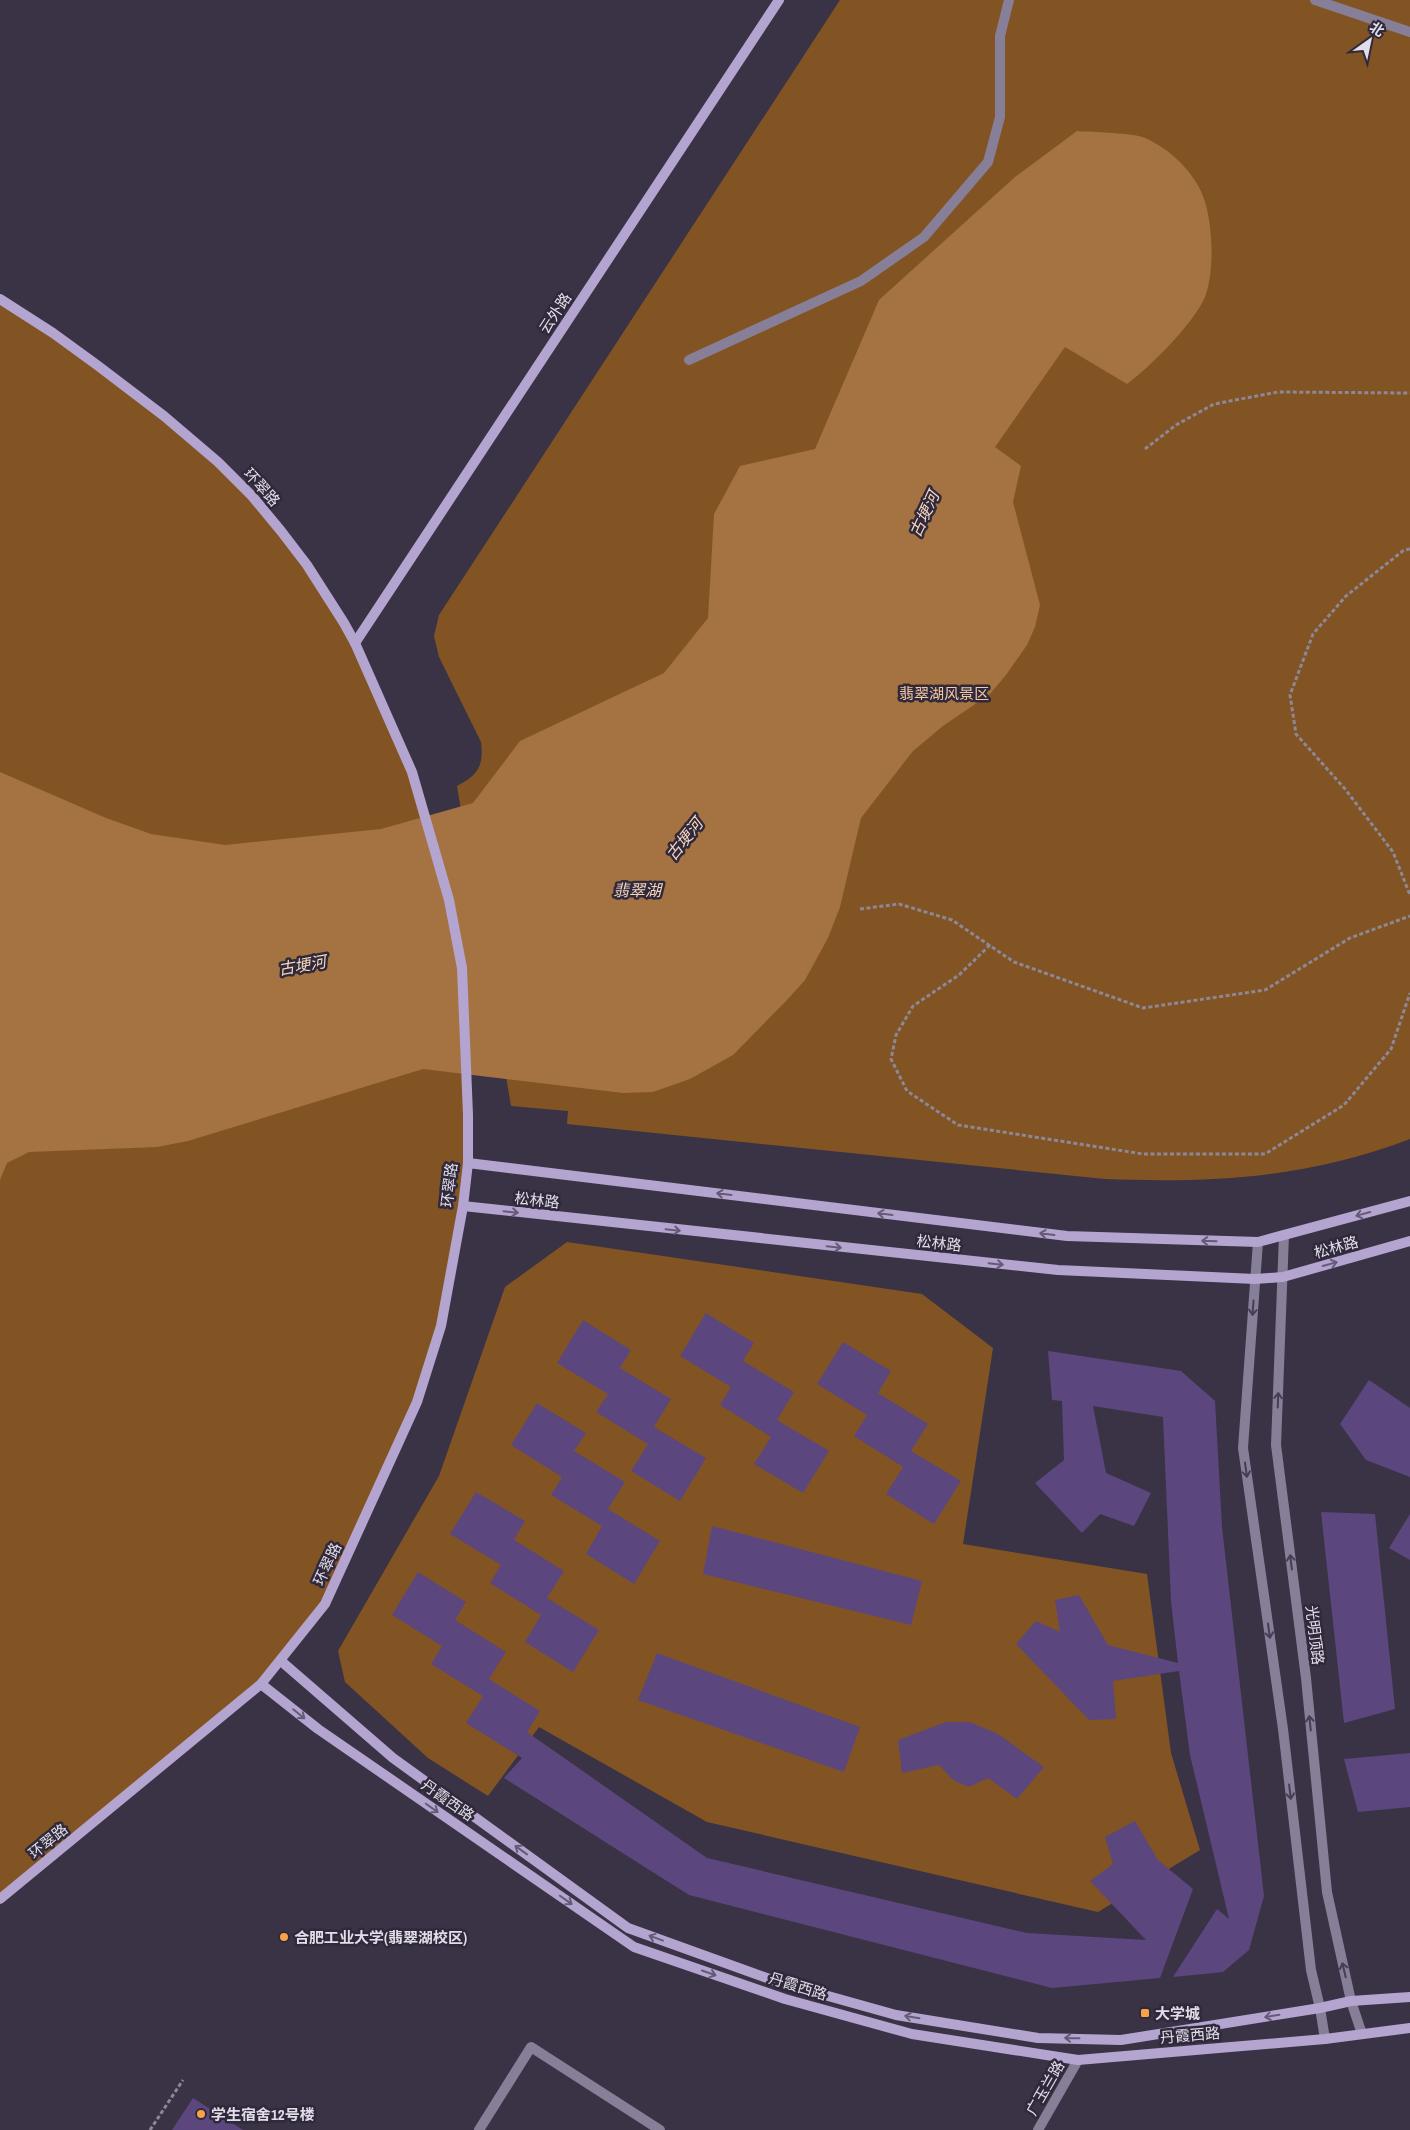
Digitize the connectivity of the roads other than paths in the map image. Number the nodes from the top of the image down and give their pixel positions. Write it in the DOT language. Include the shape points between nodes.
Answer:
graph roads {
  1 [pos="779,0"];
  2 [pos="1009,0"];
  3 [pos="1315,0"];
  4 [pos="1410,32"];
  5 [pos="0,299"];
  6 [pos="689,360"];
  7 [pos="355,644"];
  8 [pos="468,1163"];
  9 [pos="1410,1201"];
  10 [pos="463,1206"];
  11 [pos="1284,1235"];
  12 [pos="1410,1241"];
  13 [pos="1258,1242"];
  14 [pos="1283,1277"];
  15 [pos="1255,1279"];
  16 [pos="281,1661"];
  17 [pos="261,1684"];
  18 [pos="0,1898"];
  19 [pos="1410,1997"];
  20 [pos="1351,2001"];
  21 [pos="1320,2008"];
  22 [pos="1410,2028"];
  23 [pos="1362,2034"];
  24 [pos="1325,2039"];
  25 [pos="1078,2060"];
  26 [pos="479,2130"];
  27 [pos="660,2130"];
  28 [pos="1038,2130"];
  1 -- 7 [label="street, 云外路"];
  2 -- 6 [label="street" via="1000,36 1000,116 988,162 924,237 861,281"];
  3 -- 4 [label="street"];
  5 -- 7 [label="street, 环翠路" via="97,365 218,462 252,496 307,565"];
  7 -- 8 [label="street, 环翠路" via="412,772 449,900 462,968"];
  8 -- 10 [label="street, 环翠路"];
  13 -- 8 [label="street, 松林路, one-way" via="1068,1236"];
  9 -- 11 [label="street, 松林路, one-way"];
  10 -- 15 [label="street, 松林路, one-way" via="1058,1270"];
  10 -- 16 [label="street, 环翠路" via="441,1326 417,1402 325,1604"];
  11 -- 13 [label="street, 松林路"];
  11 -- 14 [label="street, 光明顶路"];
  14 -- 12 [label="street, 松林路, one-way"];
  13 -- 15 [label="street"];
  14 -- 15 [label="street, 松林路"];
  20 -- 14 [label="street, 光明顶路, one-way" via="1326,1892 1306,1678 1276,1445"];
  15 -- 21 [label="street, one-way" via="1243,1448 1283,1729 1311,1970"];
  16 -- 17 [label="street, 环翠路"];
  21 -- 16 [label="street, 丹霞西路, one-way" via="1121,2040 1038,2038 896,2015 778,1982 628,1928 393,1758"];
  17 -- 18 [label="street, 环翠路"];
  17 -- 25 [label="street, 丹霞西路, one-way" via="318,1729 634,1947 785,1999 912,2034"];
  19 -- 20 [label="street, 丹霞西路"];
  20 -- 21 [label="street, 丹霞西路"];
  20 -- 23 [label="street, 光明顶路"];
  21 -- 24 [label="street"];
  22 -- 23 [label="street, 丹霞西路"];
  23 -- 24 [label="street, 丹霞西路"];
  24 -- 25 [label="street, 丹霞西路"];
  25 -- 28 [label="street, 广玉兰路"];
  26 -- 27 [label="street" via="531,2047"];
}
